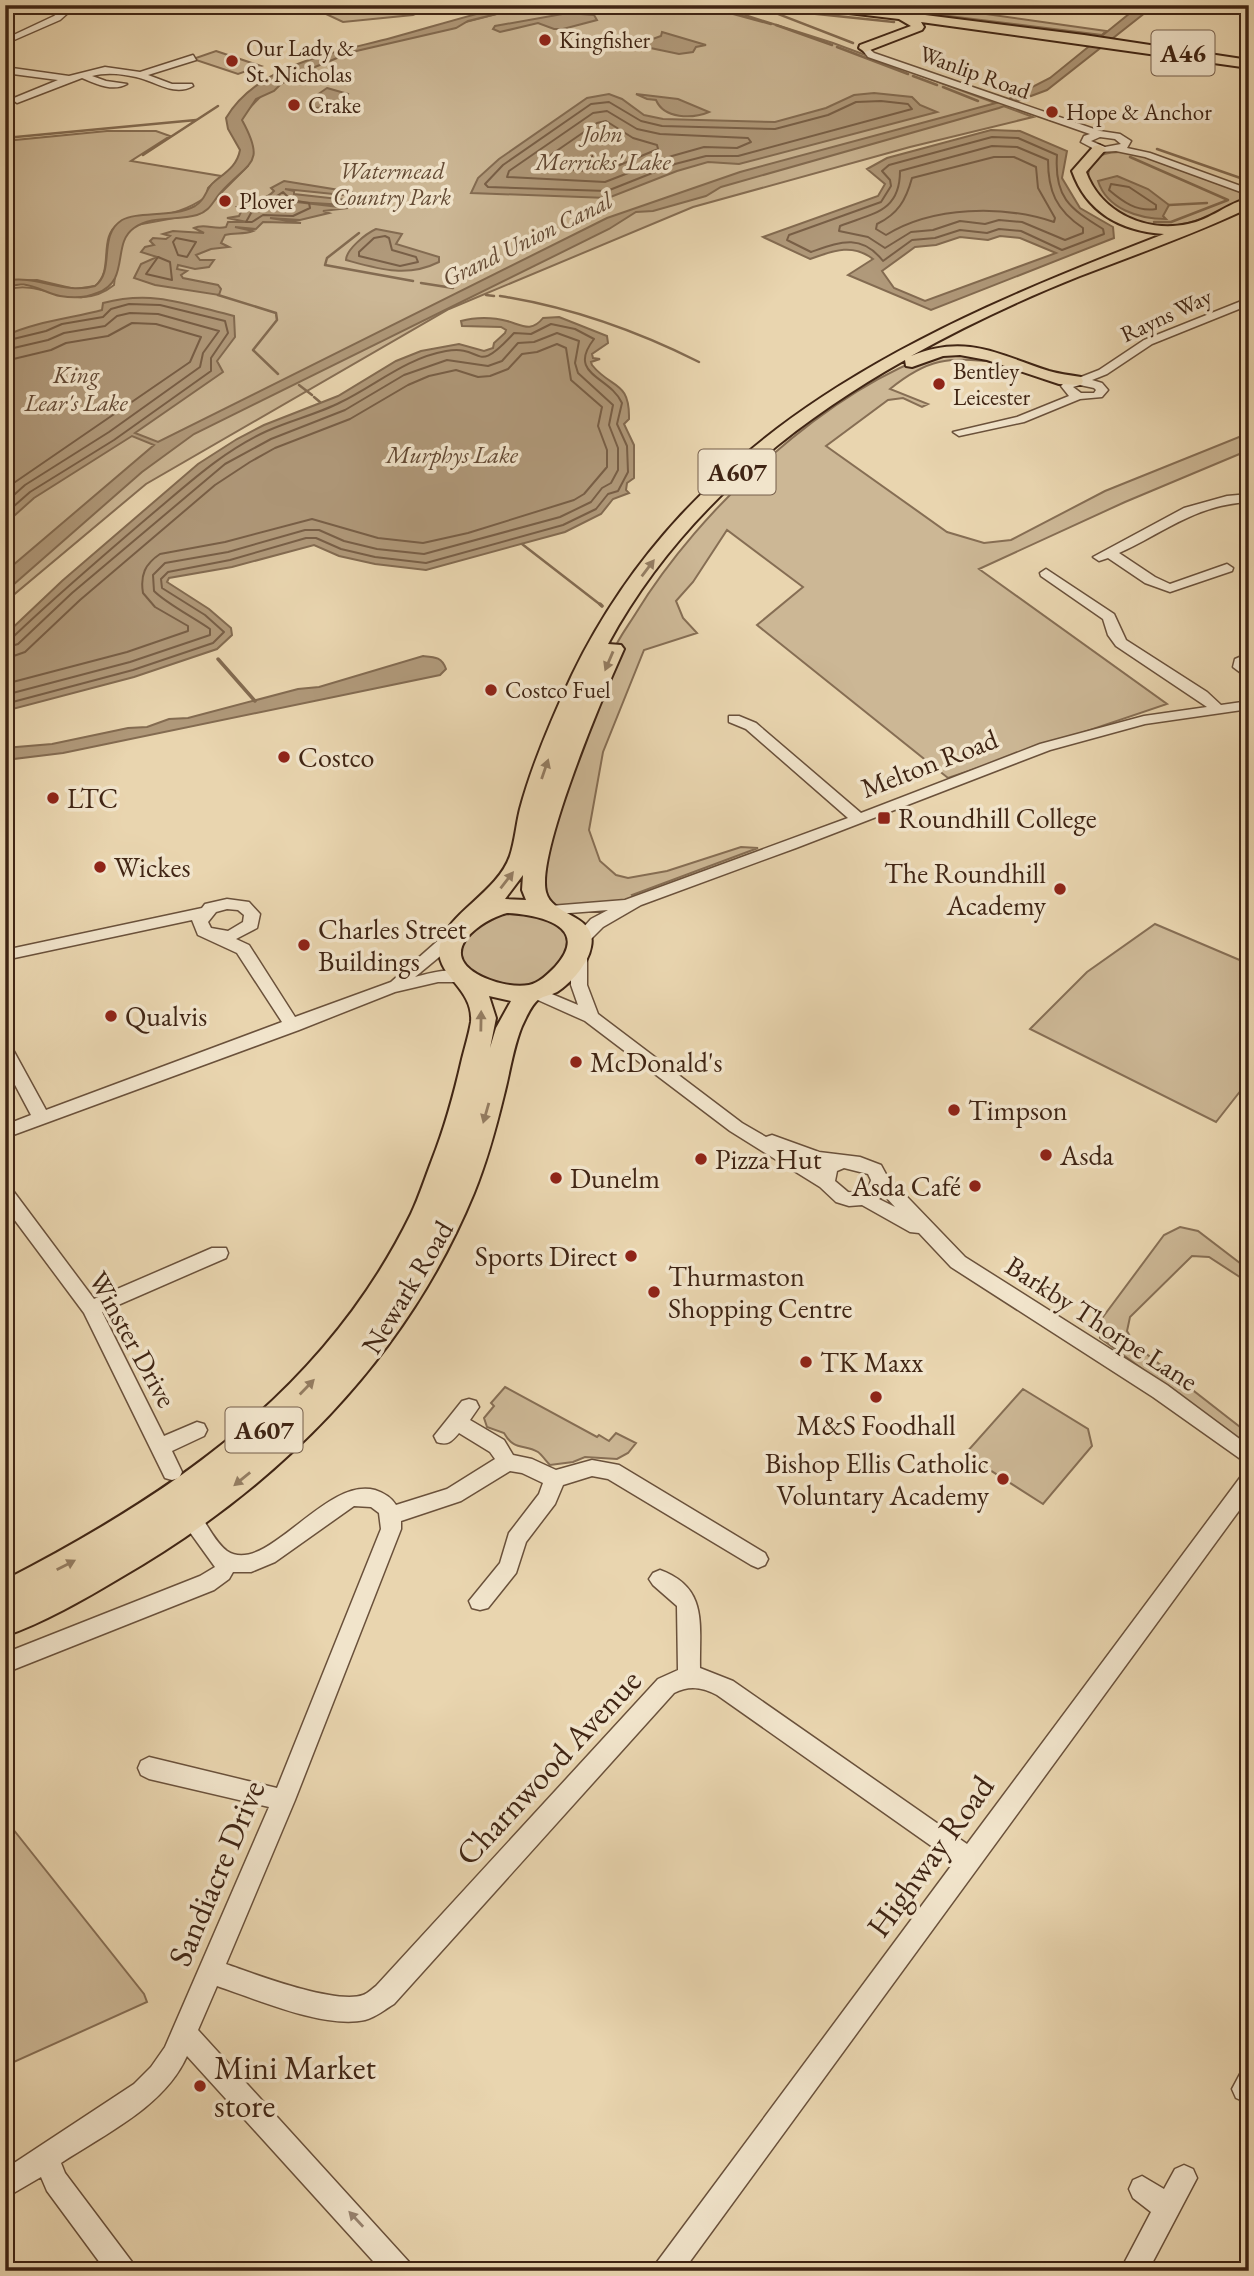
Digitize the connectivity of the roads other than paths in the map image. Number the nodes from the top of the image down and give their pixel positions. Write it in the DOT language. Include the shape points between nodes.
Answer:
graph roads {
  1 [pos="74,5"];
  2 [pos="815,5"];
  3 [pos="884,5"];
  4 [pos="849,6"];
  5 [pos="57,8"];
  6 [pos="898,11"];
  7 [pos="5,15"];
  8 [pos="5,29"];
  9 [pos="26,33"];
  10 [pos="1087,37"];
  11 [pos="1120,42"];
  12 [pos="5,43"];
  13 [pos="865,48"];
  14 [pos="193,58"];
  15 [pos="1249,59"];
  16 [pos="5,70"];
  17 [pos="140,75"];
  18 [pos="84,76"];
  19 [pos="69,79"];
  20 [pos="123,84"];
  21 [pos="189,86"];
  22 [pos="17,100"];
  23 [pos="1075,128"];
  24 [pos="1102,139"];
  25 [pos="1125,140"];
  26 [pos="1118,149"];
  27 [pos="1147,155"];
  28 [pos="1249,192"];
  29 [pos="1249,202"];
  30 [pos="1249,211"];
  31 [pos="1210,221"];
  32 [pos="1126,222"];
  33 [pos="1105,262"];
  34 [pos="1249,301"];
  35 [pos="1005,313"];
  36 [pos="993,357"];
  37 [pos="892,371"];
  38 [pos="1103,372"];
  39 [pos="1046,376"];
  40 [pos="1075,387"];
  41 [pos="959,432"];
  42 [pos="1249,498"];
  43 [pos="1228,568"];
  44 [pos="1046,573"];
  45 [pos="1249,657"];
  46 [pos="1249,675"];
  47 [pos="1249,705"];
  48 [pos="1218,710"];
  49 [pos="734,719"];
  50 [pos="859,819"];
  51 [pos="636,901"];
  52 [pos="547,910"];
  53 [pos="204,913"];
  54 [pos="170,922"];
  55 [pos="466,924"];
  56 [pos="246,929"];
  57 [pos="211,934"];
  58 [pos="579,946"];
  59 [pos="243,949"];
  60 [pos="5,955"];
  61 [pos="467,979"];
  62 [pos="391,987"];
  63 [pos="533,993"];
  64 [pos="591,1017"];
  65 [pos="293,1026"];
  66 [pos="5,1051"];
  67 [pos="42,1119"];
  68 [pos="736,1127"];
  69 [pos="5,1132"];
  70 [pos="845,1161"];
  71 [pos="880,1180"];
  72 [pos="826,1182"];
  73 [pos="5,1193"];
  74 [pos="865,1199"];
  75 [pos="928,1233"];
  76 [pos="219,1253"];
  77 [pos="91,1309"];
  78 [pos="456,1421"];
  79 [pos="197,1430"];
  80 [pos="160,1447"];
  81 [pos="1249,1457"];
  82 [pos="507,1462"];
  83 [pos="172,1472"];
  84 [pos="555,1479"];
  85 [pos="1249,1481"];
  86 [pos="392,1516"];
  87 [pos="191,1518"];
  88 [pos="750,1547"];
  89 [pos="228,1562"];
  90 [pos="660,1579"];
  91 [pos="492,1595"];
  92 [pos="5,1596"];
  93 [pos="5,1622"];
  94 [pos="5,1663"];
  95 [pos="689,1676"];
  96 [pos="149,1768"];
  97 [pos="284,1800"];
  98 [pos="969,1858"];
  99 [pos="212,1972"];
  100 [pos="183,2033"];
  101 [pos="46,2158"];
  102 [pos="1184,2178"];
  103 [pos="5,2185"];
  104 [pos="1142,2189"];
  105 [pos="1168,2208"];
  106 [pos="123,2271"];
  107 [pos="400,2271"];
  108 [pos="666,2271"];
  109 [pos="1133,2271"];
  1 -- 9 [label="street"];
  2 -- 4 [label="highway, A46"];
  3 -- 6 [label="highway"];
  4 -- 6 [label="highway, A46"];
  4 -- 10 [label="highway, A46"];
  4 -- 13 [label="highway" via="917,24"];
  5 -- 7 [label="street" via="22,5"];
  6 -- 10 [label="highway, A46"];
  8 -- 9 [label="street"];
  9 -- 12 [label="street"];
  10 -- 11 [label="highway, A46"];
  11 -- 15 [label="highway, A46"];
  11 -- 15 [label="highway, A46"];
  13 -- 23 [label="street, Wanlip Road" via="871,55"];
  14 -- 17 [label="street"];
  16 -- 19 [label="street"];
  17 -- 18 [label="street" via="114,70"];
  17 -- 21 [label="street" via="177,90"];
  18 -- 19 [label="street"];
  18 -- 20 [label="street" via="103,86"];
  19 -- 22 [label="street"];
  23 -- 24 [label="street, Wanlip Road"];
  23 -- 24 [label="street, Wanlip Road" via="1089,145"];
  24 -- 25 [label="street"];
  24 -- 26 [label="street"];
  24 -- 32 [label="highway" via="1079,171 1082,183 1102,209"];
  25 -- 26 [label="street" via="1126,145"];
  25 -- 27 [label="street"];
  26 -- 27 [label="street"];
  27 -- 28 [label="street"];
  29 -- 31 [label="highway, A607"];
  30 -- 35 [label="highway, A607"];
  31 -- 32 [label="highway" via="1173,229"];
  31 -- 33 [label="highway, A607"];
  32 -- 33 [label="highway" via="1139,234 1139,242"];
  55 -- 33 [label="highway, A607, one-way" via="516,868 550,754 596,648 636,584 706,500 789,426 884,363 948,328"];
  34 -- 38 [label="street, Rayns Way" via="1148,342"];
  35 -- 36 [label="highway" via="976,338 980,349"];
  35 -- 37 [label="highway, A607"];
  36 -- 37 [label="highway" via="942,351"];
  36 -- 39 [label="highway"];
  37 -- 52 [label="highway, A607, one-way" via="770,458 721,504 646,597 612,651 551,810 533,888"];
  38 -- 40 [label="street, Rayns Way"];
  38 -- 40 [label="street, Rayns Way" via="1101,387 1090,381"];
  39 -- 40 [label="highway"];
  40 -- 41 [label="street, Rayns Way" via="1020,420"];
  42 -- 43 [label="street" via="1210,502 1163,521 1105,555 1168,592"];
  44 -- 48 [label="street" via="1109,617 1121,643"];
  45 -- 46 [label="street" via="1240,662"];
  47 -- 48 [label="street, Melton Road"];
  48 -- 50 [label="street, Melton Road" via="1144,720 1060,742"];
  49 -- 50 [label="street" via="751,726"];
  50 -- 51 [label="street, Melton Road"];
  51 -- 52 [label="street, Melton Road"];
  51 -- 58 [label="street, Melton Road" via="597,923"];
  52 -- 55 [label="highway" via="507,906"];
  52 -- 58 [label="highway" via="569,921"];
  53 -- 54 [label="street"];
  53 -- 56 [label="street" via="219,905 243,906 252,914"];
  53 -- 57 [label="street" via="200,921"];
  54 -- 57 [label="street"];
  54 -- 60 [label="street"];
  55 -- 61 [label="highway" via="452,943 450,956"];
  55 -- 62 [label="street"];
  56 -- 57 [label="street" via="238,934"];
  56 -- 59 [label="street"];
  57 -- 59 [label="street"];
  58 -- 63 [label="highway" via="561,976"];
  58 -- 64 [label="street" via="579,985"];
  59 -- 65 [label="street"];
  61 -- 62 [label="street" via="449,975"];
  61 -- 63 [label="highway" via="494,989"];
  92 -- 61 [label="highway, Newark Road / A607, one-way" via="92,1552 230,1460 288,1408 355,1331 403,1260 460,1122 484,1018"];
  62 -- 65 [label="street"];
  63 -- 64 [label="street, Barkby Thorpe Lane"];
  63 -- 87 [label="highway, Newark Road / A607, one-way" via="511,1020 460,1194 400,1310 350,1377 307,1422"];
  64 -- 68 [label="street, Barkby Thorpe Lane"];
  65 -- 67 [label="street"];
  66 -- 67 [label="street"];
  67 -- 69 [label="street"];
  68 -- 70 [label="street, Barkby Thorpe Lane" via="817,1158"];
  68 -- 72 [label="street, Barkby Thorpe Lane"];
  70 -- 71 [label="street, Barkby Thorpe Lane" via="868,1165"];
  70 -- 72 [label="street" via="828,1171"];
  71 -- 74 [label="street" via="877,1191"];
  71 -- 75 [label="street, Barkby Thorpe Lane"];
  72 -- 74 [label="street, Barkby Thorpe Lane" via="844,1199"];
  73 -- 77 [label="street, Winster Drive"];
  74 -- 75 [label="street, Barkby Thorpe Lane"];
  75 -- 81 [label="street, Barkby Thorpe Lane" via="958,1262 998,1290 1160,1391"];
  76 -- 77 [label="street"];
  77 -- 80 [label="street, Winster Drive"];
  78 -- 82 [label="street" via="497,1446"];
  79 -- 80 [label="street, Winster Drive"];
  80 -- 83 [label="street, Winster Drive"];
  82 -- 84 [label="street"];
  82 -- 86 [label="street" via="454,1495"];
  84 -- 88 [label="street" via="592,1468 612,1471"];
  84 -- 91 [label="street" via="548,1498 516,1539 509,1567"];
  85 -- 98 [label="street, Highway Road"];
  86 -- 89 [label="street" via="388,1506 376,1499 350,1499 267,1558 241,1566"];
  86 -- 97 [label="street, Sandiacre Drive" via="391,1529"];
  87 -- 89 [label="street"];
  87 -- 93 [label="highway, Newark Road / A607" via="107,1570"];
  89 -- 94 [label="street" via="208,1583"];
  90 -- 95 [label="street" via="688,1603"];
  95 -- 98 [label="street, Charnwood Avenue" via="703,1676 726,1688"];
  95 -- 99 [label="street, Charnwood Avenue" via="666,1686 385,1995 366,2007 324,2006"];
  96 -- 97 [label="street"];
  97 -- 99 [label="street, Sandiacre Drive"];
  98 -- 108 [label="street, Highway Road"];
  99 -- 100 [label="street, Sandiacre Drive"];
  100 -- 101 [label="street, Sandiacre Drive" via="174,2056 143,2093"];
  107 -- 100 [label="street, one-way"];
  101 -- 103 [label="street, Sandiacre Drive"];
  101 -- 106 [label="street" via="56,2182"];
  102 -- 105 [label="street"];
  104 -- 105 [label="street"];
  105 -- 109 [label="street"];
}
